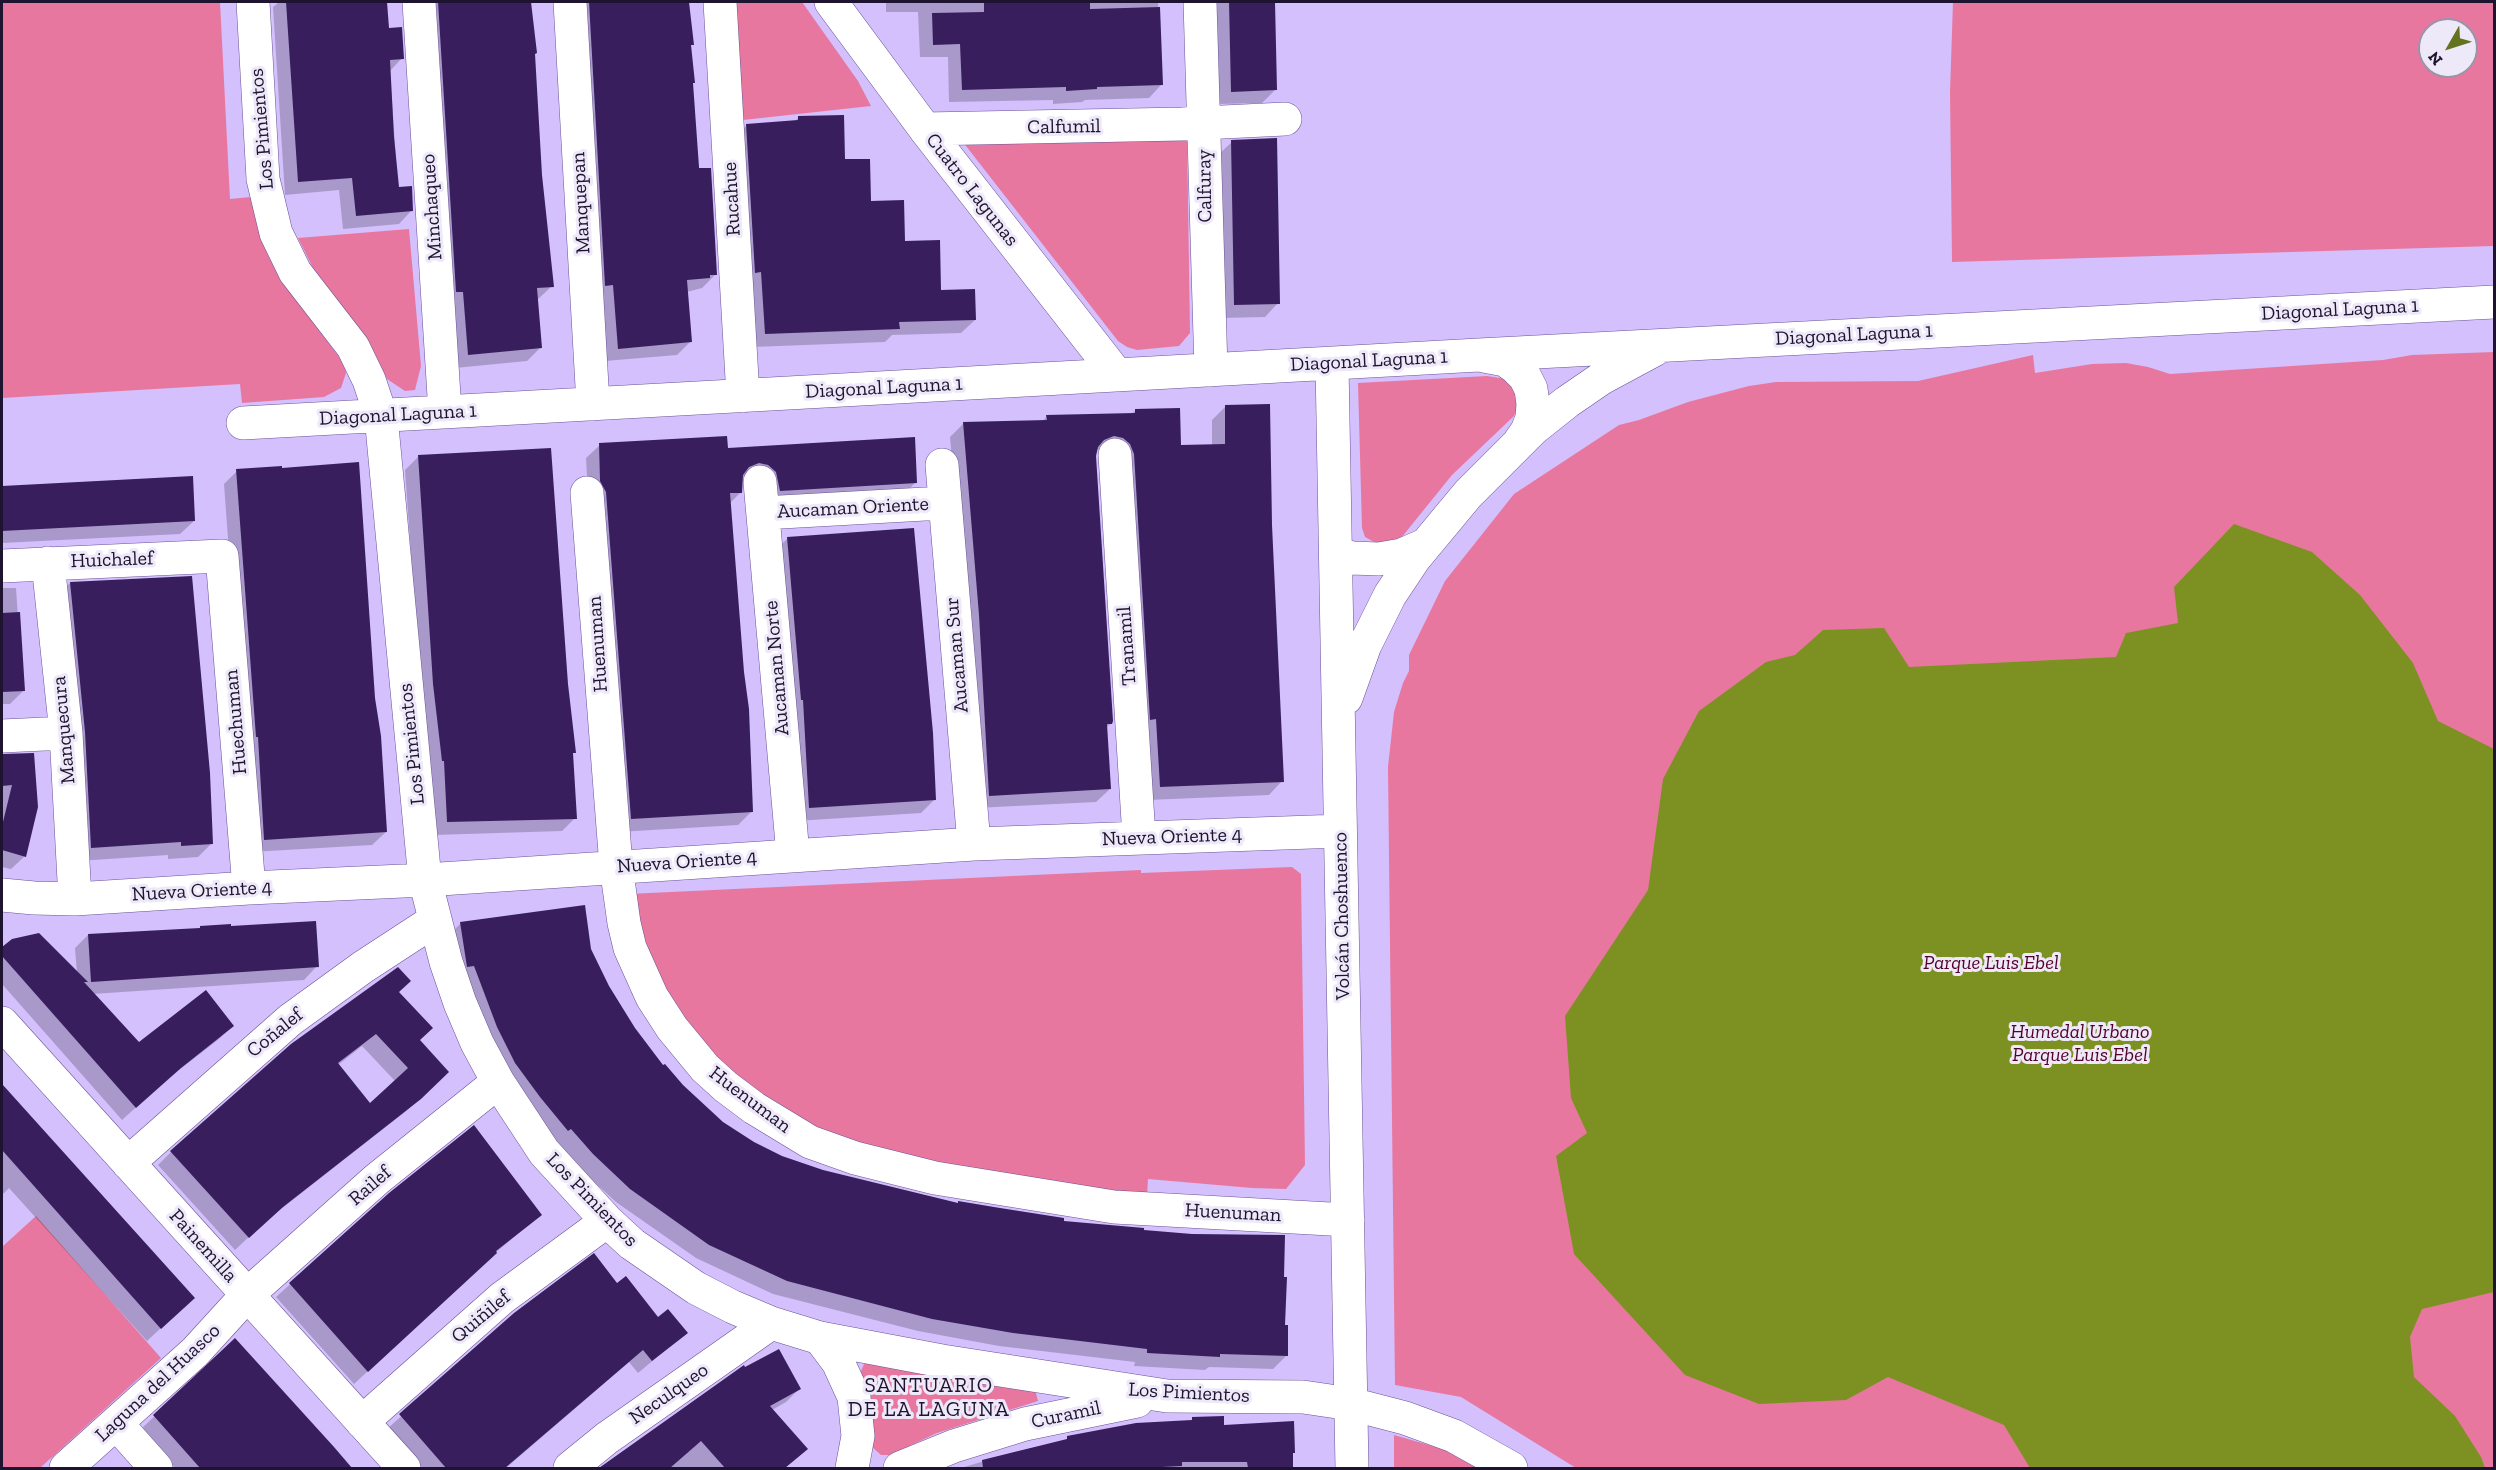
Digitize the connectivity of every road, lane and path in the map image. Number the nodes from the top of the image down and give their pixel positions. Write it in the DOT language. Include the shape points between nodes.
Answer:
graph roads {
  1 [pos="253,2"];
  2 [pos="419,2"];
  3 [pos="570,2"];
  4 [pos="720,2"];
  5 [pos="831,2"];
  6 [pos="1200,2"];
  7 [pos="1285,119"];
  8 [pos="1204,123"];
  9 [pos="925,129"];
  10 [pos="2494,302"];
  11 [pos="1662,345"];
  12 [pos="1479,355"];
  13 [pos="1332,364"];
  14 [pos="1210,370"];
  15 [pos="1117,375"];
  16 [pos="743,396"];
  17 [pos="593,404"];
  18 [pos="445,412"];
  19 [pos="381,416"];
  20 [pos="243,423"];
  21 [pos="1519,442"];
  22 [pos="1115,455"];
  23 [pos="942,465"];
  24 [pos="587,493"];
  25 [pos="761,498"];
  26 [pos="943,503"];
  27 [pos="1425,545"];
  28 [pos="1335,554"];
  29 [pos="222,556"];
  30 [pos="48,563"];
  31 [pos="2,566"];
  32 [pos="1338,729"];
  33 [pos="66,733"];
  34 [pos="2,736"];
  35 [pos="1340,831"];
  36 [pos="1139,837"];
  37 [pos="974,844"];
  38 [pos="793,855"];
  39 [pos="616,866"];
  40 [pos="425,880"];
  41 [pos="249,888"];
  42 [pos="2,895"];
  43 [pos="34,898"];
  44 [pos="75,898"];
  45 [pos="2,914"];
  46 [pos="435,920"];
  47 [pos="2,1023"];
  48 [pos="498,1082"];
  49 [pos="128,1163"];
  50 [pos="1348,1220"];
  51 [pos="607,1221"];
  52 [pos="247,1295"];
  53 [pos="771,1323"];
  54 [pos="820,1338"];
  55 [pos="1167,1396"];
  56 [pos="1351,1404"];
  57 [pos="362,1422"];
  58 [pos="116,1424"];
  59 [pos="66,1468"];
  60 [pos="156,1468"];
  61 [pos="404,1468"];
  62 [pos="570,1468"];
  63 [pos="852,1468"];
  64 [pos="900,1468"];
  65 [pos="1352,1468"];
  66 [pos="1511,1468"];
  1 -- 19 [label="street, Los Pimientos" via="263,179 276,233 295,272 357,355"];
  2 -- 18 [label="street, Minchaqueo"];
  3 -- 17 [label="street, Manquepan"];
  4 -- 16 [label="street, Rucahue"];
  5 -- 9 [label="street, Cuatro Lagunas"];
  6 -- 8 [label="street, Calfuray"];
  7 -- 8 [label="street, Calfumil"];
  8 -- 9 [label="street, Calfumil"];
  8 -- 14 [label="street, Calfuray"];
  9 -- 15 [label="street, Cuatro Lagunas"];
  10 -- 11 [label="street, Diagonal Laguna 1"];
  11 -- 12 [label="street, Diagonal Laguna 1"];
  11 -- 21 [label="street" via="1602,378"];
  12 -- 13 [label="street, Diagonal Laguna 1"];
  12 -- 21 [label="street" via="1505,360 1525,377 1531,389 1532,418"];
  13 -- 14 [label="street, Diagonal Laguna 1"];
  13 -- 28 [label="street, Volcán Choshuenco"];
  14 -- 15 [label="street, Diagonal Laguna 1"];
  15 -- 16 [label="street, Diagonal Laguna 1"];
  16 -- 17 [label="street, Diagonal Laguna 1"];
  17 -- 18 [label="street, Diagonal Laguna 1"];
  18 -- 19 [label="street, Diagonal Laguna 1"];
  19 -- 20 [label="street, Diagonal Laguna 1"];
  19 -- 40 [label="street, Los Pimientos"];
  21 -- 27 [label="street"];
  22 -- 36 [label="street, Tranamil"];
  23 -- 26 [label="street, Aucaman Sur"];
  24 -- 39 [label="street, Huenuman"];
  25 -- 26 [label="street, Aucaman Oriente"];
  25 -- 38 [label="street, Aucaman Norte"];
  26 -- 37 [label="street, Aucaman Sur"];
  27 -- 28 [label="street" via="1402,555 1378,559"];
  27 -- 32 [label="street" via="1390,595 1365,645"];
  28 -- 32 [label="street, Volcán Choshuenco"];
  29 -- 30 [label="street, Huichalef"];
  29 -- 41 [label="street, Huechuman"];
  30 -- 31 [label="street, Huichalef"];
  30 -- 33 [label="street, Manquecura"];
  32 -- 35 [label="street, Volcán Choshuenco"];
  33 -- 34 [label="street"];
  33 -- 44 [label="street, Manquecura"];
  35 -- 36 [label="street, Nueva Oriente 4"];
  35 -- 50 [label="street, Volcán Choshuenco"];
  36 -- 37 [label="street, Nueva Oriente 4"];
  37 -- 38 [label="street, Nueva Oriente 4"];
  38 -- 39 [label="street, Nueva Oriente 4"];
  39 -- 40 [label="street, Nueva Oriente 4"];
  39 -- 50 [label="street, Huenuman" via="630,948 652,997 672,1028 726,1087 810,1142 935,1178 1092,1204"];
  40 -- 41 [label="street, Nueva Oriente 4"];
  40 -- 46 [label="street, Los Pimientos"];
  41 -- 44 [label="street, Nueva Oriente 4"];
  42 -- 43 [label="street, Nueva Oriente 4"];
  43 -- 44 [label="street, Nueva Oriente 4"];
  43 -- 45 [label="street, Nueva Oriente 4"];
  46 -- 48 [label="street, Los Pimientos" via="460,1004"];
  46 -- 49 [label="street, Coñalef" via="290,1020"];
  47 -- 49 [label="street, Painemilla"];
  48 -- 51 [label="street, Los Pimientos" via="544,1152"];
  48 -- 52 [label="street, Railef" via="377,1179"];
  49 -- 52 [label="street, Painemilla"];
  50 -- 56 [label="street, Volcán Choshuenco"];
  51 -- 53 [label="street, Los Pimientos" via="632,1244 696,1288"];
  51 -- 57 [label="street, Quiñilef" via="502,1298"];
  52 -- 57 [label="street, Painemilla"];
  52 -- 58 [label="street, Laguna del Huasco" via="195,1352"];
  53 -- 54 [label="street, Los Pimientos"];
  53 -- 62 [label="street, Neculqueo"];
  54 -- 55 [label="street, Los Pimientos"];
  54 -- 63 [label="street" via="838,1362 854,1397 858,1436"];
  55 -- 56 [label="street, Los Pimientos" via="1303,1397"];
  55 -- 64 [label="street, Curamil" via="1024,1424"];
  56 -- 65 [label="street, Volcán Choshuenco"];
  56 -- 66 [label="street, Los Pimientos" via="1454,1436"];
  57 -- 61 [label="street, Painemilla"];
  58 -- 59 [label="street, Laguna del Huasco"];
  58 -- 60 [label="street"];
}
